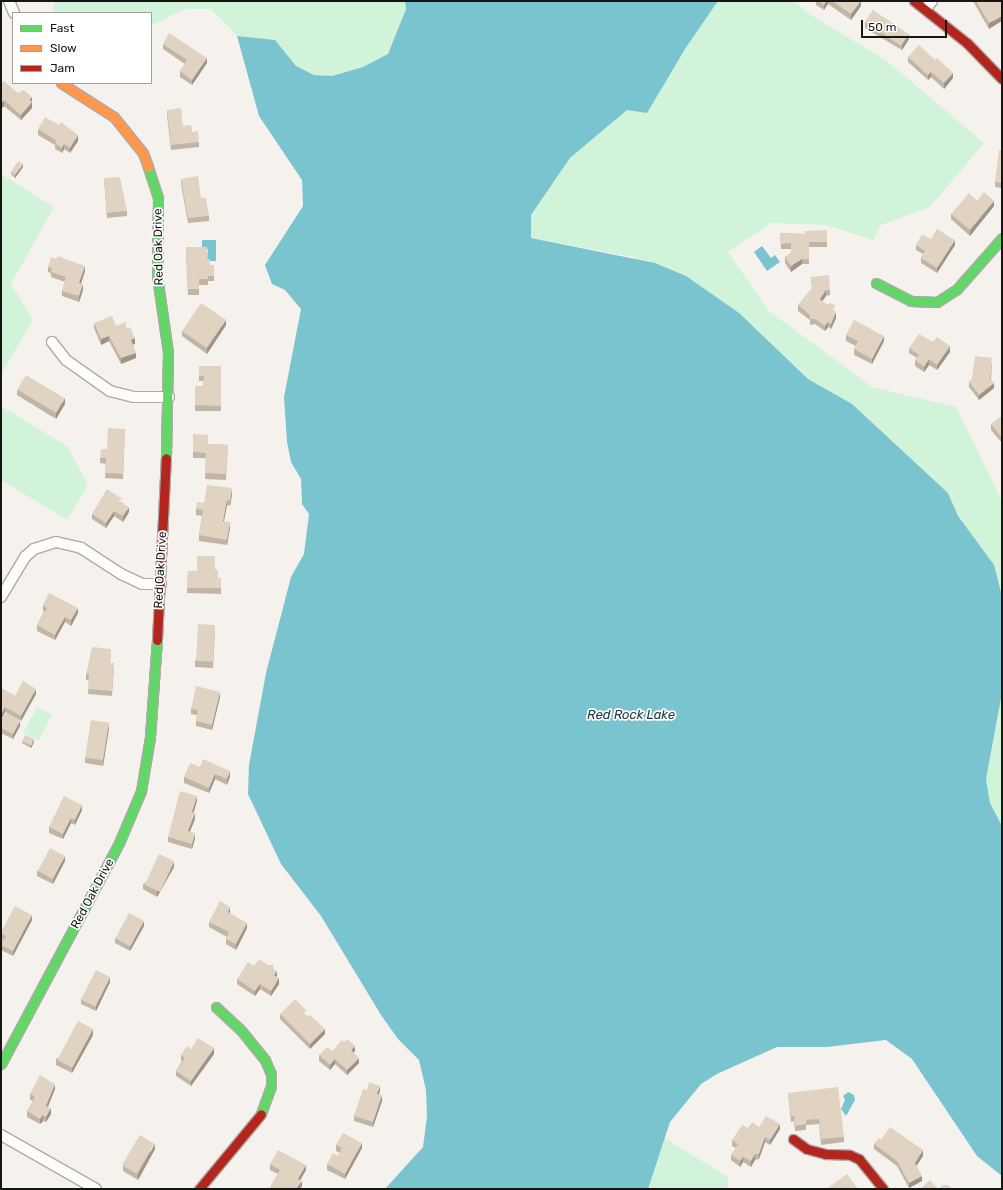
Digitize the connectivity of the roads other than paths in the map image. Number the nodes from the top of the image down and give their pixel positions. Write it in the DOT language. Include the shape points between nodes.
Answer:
graph roads {
  1 [pos="9,1"];
  2 [pos="914,1"];
  3 [pos="929,5"];
  4 [pos="14,12"];
  5 [pos="1002,80"];
  6 [pos="63,84"];
  7 [pos="1002,238"];
  8 [pos="876,283"];
  9 [pos="52,342"];
  10 [pos="169,397"];
  11 [pos="160,584"];
  12 [pos="2,591"];
  13 [pos="216,1007"];
  14 [pos="1,1064"];
  15 [pos="1,1135"];
  16 [pos="792,1139"];
  17 [pos="96,1189"];
  18 [pos="199,1189"];
  19 [pos="883,1189"];
  1 -- 4 [label="street"];
  2 -- 3 [label="street"];
  3 -- 5 [label="street"];
  6 -- 10 [label="street, Red Oak Drive" via="114,117 143,153 152,175 158,198 157,276 168,352"];
  7 -- 8 [label="street" via="957,290 937,302 911,301"];
  9 -- 10 [label="street" via="66,360 110,391 134,397"];
  10 -- 11 [label="street, Red Oak Drive"];
  11 -- 12 [label="street" via="142,584 121,574 81,548 56,542 34,549 25,557"];
  11 -- 14 [label="street, Red Oak Drive" via="150,736 141,792 120,843"];
  13 -- 18 [label="street" via="240,1029 265,1060 271,1074 271,1086 259,1119"];
  15 -- 17 [label="street"];
  16 -- 19 [label="street" via="807,1149 826,1154 850,1155 859,1159"];
}
